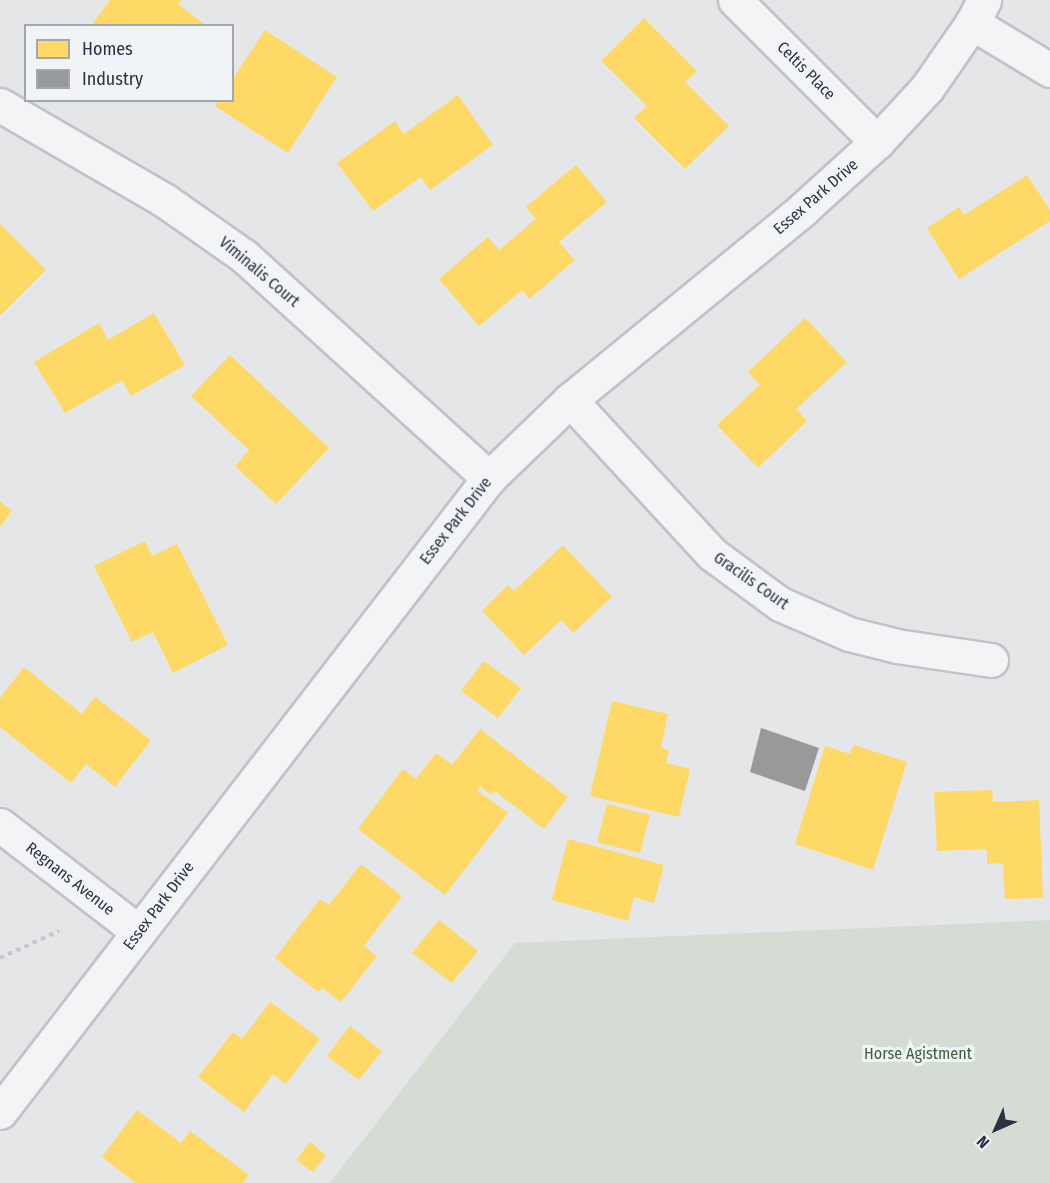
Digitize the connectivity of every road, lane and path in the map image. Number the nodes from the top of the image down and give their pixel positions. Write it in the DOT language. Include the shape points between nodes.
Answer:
graph roads {
  1 [pos="735,0"];
  2 [pos="978,12"];
  3 [pos="1050,70"];
  4 [pos="0,105"];
  5 [pos="877,142"];
  6 [pos="570,400"];
  7 [pos="489,478"];
  8 [pos="991,660"];
  9 [pos="0,825"];
  10 [pos="59,931"];
  11 [pos="139,932"];
  12 [pos="0,958"];
  13 [pos="0,1113"];
  1 -- 5 [label="street, Celtis Place"];
  2 -- 3 [label="street"];
  2 -- 5 [label="street, Essex Park Drive" via="927,88"];
  4 -- 7 [label="street, Viminalis Court" via="164,200 244,256"];
  5 -- 6 [label="street, Essex Park Drive" via="803,209"];
  6 -- 7 [label="street, Essex Park Drive"];
  6 -- 8 [label="street, Gracilis Court" via="712,554 780,604 849,634 897,646"];
  7 -- 11 [label="street, Essex Park Drive"];
  9 -- 11 [label="street, Regnans Avenue"];
  10 -- 12 [label="path"];
  11 -- 13 [label="street, Essex Park Drive"];
}
